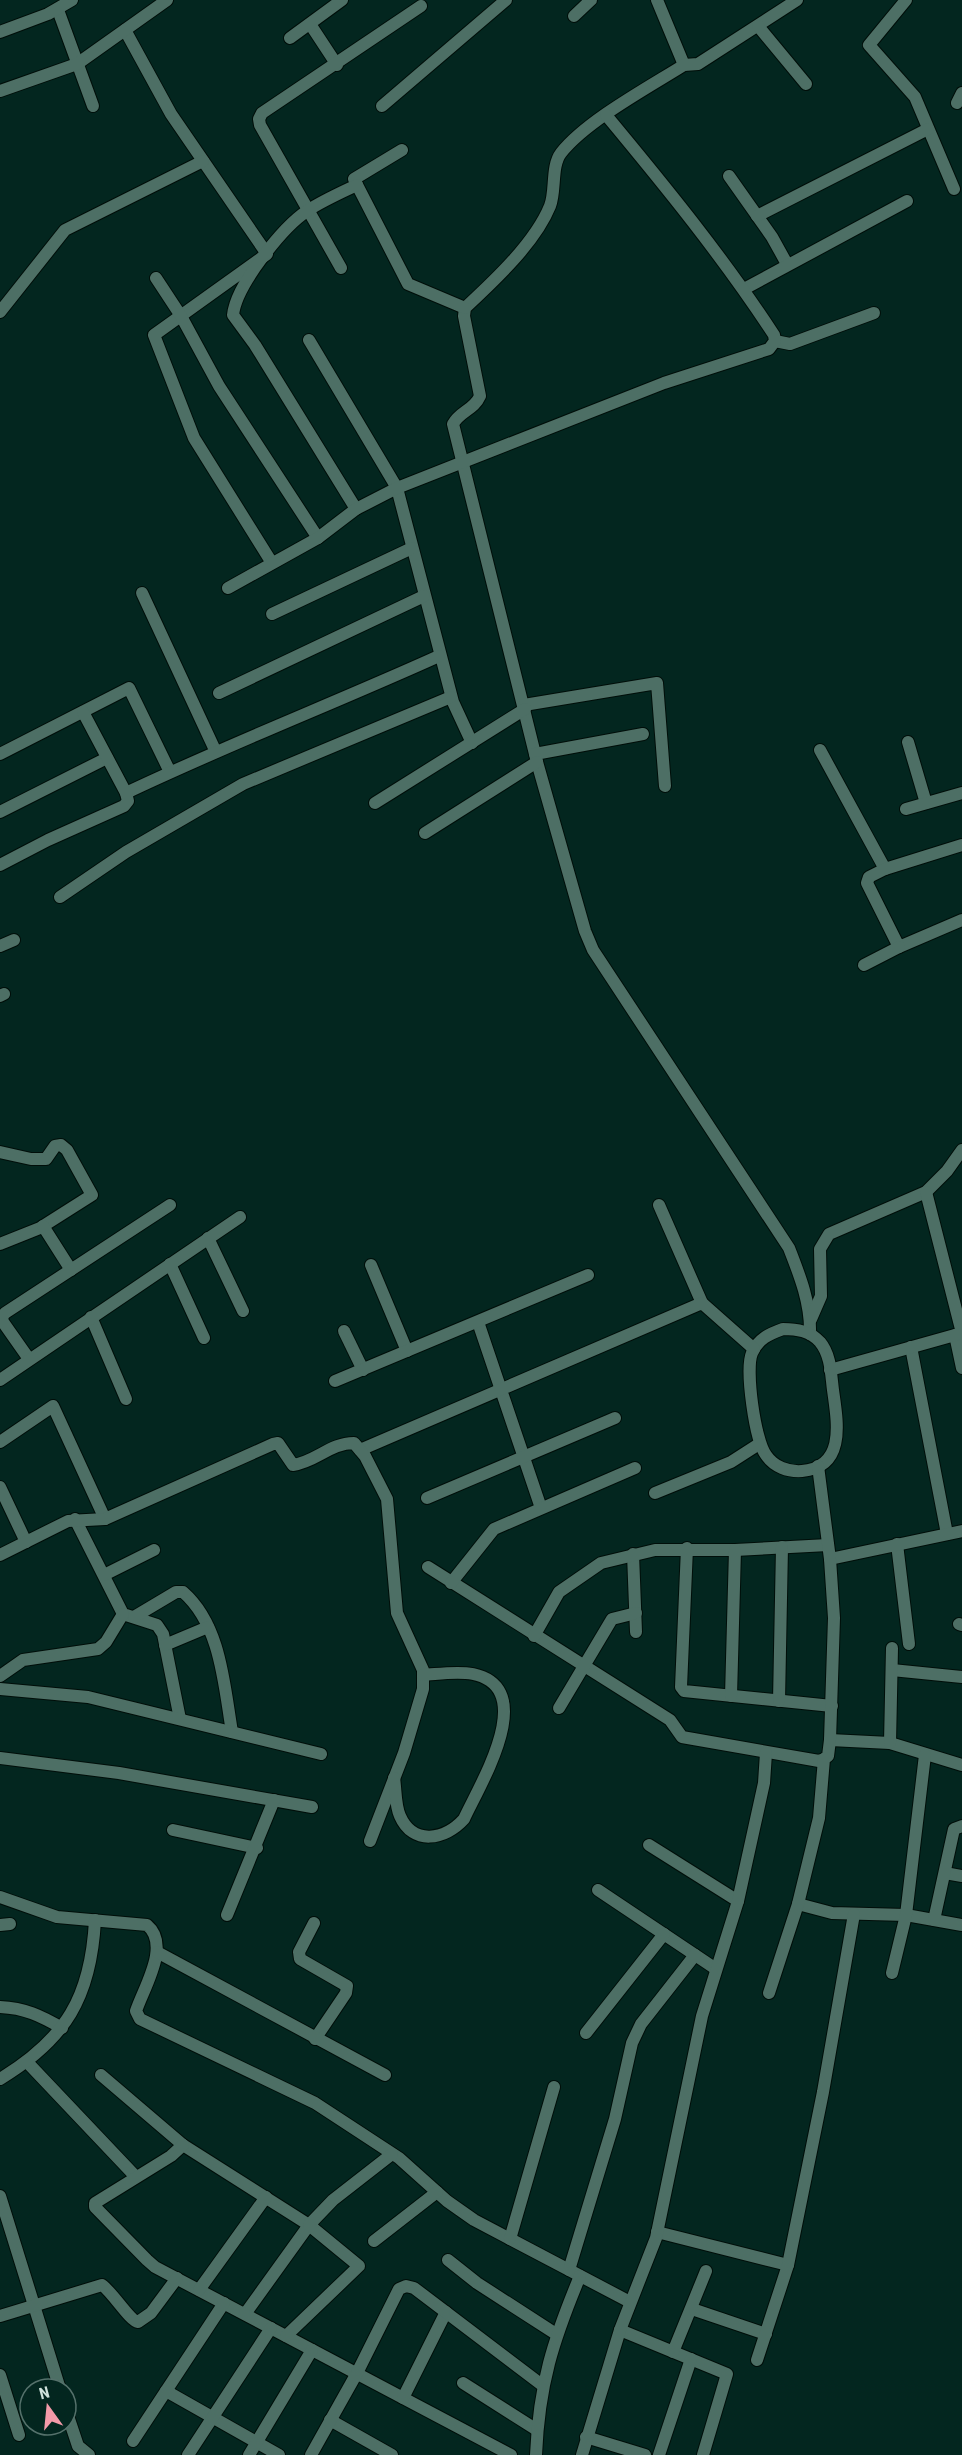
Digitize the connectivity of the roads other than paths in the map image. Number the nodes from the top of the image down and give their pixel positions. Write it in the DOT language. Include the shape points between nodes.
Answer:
graph roads {
  1 [pos="72,0"];
  2 [pos="167,0"];
  3 [pos="342,0"];
  4 [pos="506,0"];
  5 [pos="591,0"];
  6 [pos="657,0"];
  7 [pos="797,0"];
  8 [pos="906,0"];
  9 [pos="491,5"];
  10 [pos="421,6"];
  11 [pos="58,10"];
  12 [pos="574,16"];
  13 [pos="310,24"];
  14 [pos="758,26"];
  15 [pos="125,30"];
  16 [pos="0,32"];
  17 [pos="290,38"];
  18 [pos="77,64"];
  19 [pos="337,65"];
  20 [pos="684,65"];
  21 [pos="806,84"];
  22 [pos="0,91"];
  23 [pos="93,106"];
  24 [pos="382,106"];
  25 [pos="606,115"];
  26 [pos="928,129"];
  27 [pos="402,150"];
  28 [pos="203,161"];
  29 [pos="729,176"];
  30 [pos="357,185"];
  31 [pos="954,189"];
  32 [pos="907,201"];
  33 [pos="308,210"];
  34 [pos="757,216"];
  35 [pos="267,254"];
  36 [pos="787,264"];
  37 [pos="341,268"];
  38 [pos="156,278"];
  39 [pos="744,289"];
  40 [pos="465,308"];
  41 [pos="0,312"];
  42 [pos="874,313"];
  43 [pos="181,316"];
  44 [pos="309,340"];
  45 [pos="775,341"];
  46 [pos="462,462"];
  47 [pos="397,488"];
  48 [pos="356,509"];
  49 [pos="318,538"];
  50 [pos="412,548"];
  51 [pos="272,563"];
  52 [pos="228,588"];
  53 [pos="142,593"];
  54 [pos="424,596"];
  55 [pos="272,614"];
  56 [pos="439,656"];
  57 [pos="219,693"];
  58 [pos="451,698"];
  59 [pos="524,707"];
  60 [pos="83,712"];
  61 [pos="643,734"];
  62 [pos="908,742"];
  63 [pos="472,743"];
  64 [pos="215,750"];
  65 [pos="820,750"];
  66 [pos="0,754"];
  67 [pos="106,758"];
  68 [pos="536,758"];
  69 [pos="170,772"];
  70 [pos="665,786"];
  71 [pos="126,793"];
  72 [pos="962,793"];
  73 [pos="375,802"];
  74 [pos="926,803"];
  75 [pos="906,809"];
  76 [pos="0,812"];
  77 [pos="425,832"];
  78 [pos="962,845"];
  79 [pos="0,865"];
  80 [pos="885,869"];
  81 [pos="60,897"];
  82 [pos="962,920"];
  83 [pos="14,940"];
  84 [pos="0,946"];
  85 [pos="899,947"];
  86 [pos="864,965"];
  87 [pos="962,1150"];
  88 [pos="0,1152"];
  89 [pos="926,1192"];
  90 [pos="170,1205"];
  91 [pos="659,1205"];
  92 [pos="240,1217"];
  93 [pos="43,1226"];
  94 [pos="208,1238"];
  95 [pos="0,1244"];
  96 [pos="170,1264"];
  97 [pos="371,1265"];
  98 [pos="71,1270"];
  99 [pos="588,1275"];
  100 [pos="702,1303"];
  101 [pos="243,1311"];
  102 [pos="91,1317"];
  103 [pos="811,1319"];
  104 [pos="478,1322"];
  105 [pos="344,1331"];
  106 [pos="810,1334"];
  107 [pos="955,1335"];
  108 [pos="204,1338"];
  109 [pos="911,1347"];
  110 [pos="754,1349"];
  111 [pos="407,1351"];
  112 [pos="29,1359"];
  113 [pos="962,1368"];
  114 [pos="363,1370"];
  115 [pos="830,1370"];
  116 [pos="0,1380"];
  117 [pos="335,1381"];
  118 [pos="501,1390"];
  119 [pos="126,1399"];
  120 [pos="615,1418"];
  121 [pos="0,1442"];
  122 [pos="759,1444"];
  123 [pos="360,1450"];
  124 [pos="524,1458"];
  125 [pos="818,1466"];
  126 [pos="635,1468"];
  127 [pos="2,1493"];
  128 [pos="655,1493"];
  129 [pos="427,1498"];
  130 [pos="541,1509"];
  131 [pos="105,1519"];
  132 [pos="75,1520"];
  133 [pos="962,1531"];
  134 [pos="947,1534"];
  135 [pos="26,1542"];
  136 [pos="897,1544"];
  137 [pos="828,1545"];
  138 [pos="782,1547"];
  139 [pos="687,1548"];
  140 [pos="154,1550"];
  141 [pos="735,1550"];
  142 [pos="633,1554"];
  143 [pos="0,1555"];
  144 [pos="830,1559"];
  145 [pos="428,1567"];
  146 [pos="104,1575"];
  147 [pos="451,1582"];
  148 [pos="636,1613"];
  149 [pos="129,1615"];
  150 [pos="208,1627"];
  151 [pos="636,1632"];
  152 [pos="534,1636"];
  153 [pos="909,1644"];
  154 [pos="165,1645"];
  155 [pos="891,1648"];
  156 [pos="582,1666"];
  157 [pos="892,1670"];
  158 [pos="423,1675"];
  159 [pos="0,1676"];
  160 [pos="962,1677"];
  161 [pos="0,1689"];
  162 [pos="731,1696"];
  163 [pos="779,1701"];
  164 [pos="832,1706"];
  165 [pos="559,1708"];
  166 [pos="180,1719"];
  167 [pos="232,1732"];
  168 [pos="830,1740"];
  169 [pos="890,1743"];
  170 [pos="766,1753"];
  171 [pos="321,1754"];
  172 [pos="925,1755"];
  173 [pos="0,1758"];
  174 [pos="824,1759"];
  175 [pos="962,1764"];
  176 [pos="394,1777"];
  177 [pos="274,1800"];
  178 [pos="312,1807"];
  179 [pos="962,1826"];
  180 [pos="173,1830"];
  181 [pos="370,1842"];
  182 [pos="649,1845"];
  183 [pos="257,1848"];
  184 [pos="945,1873"];
  185 [pos="962,1876"];
  186 [pos="598,1890"];
  187 [pos="0,1897"];
  188 [pos="738,1901"];
  189 [pos="798,1904"];
  190 [pos="854,1914"];
  191 [pos="227,1915"];
  192 [pos="906,1916"];
  193 [pos="95,1920"];
  194 [pos="934,1920"];
  195 [pos="314,1923"];
  196 [pos="962,1925"];
  197 [pos="664,1934"];
  198 [pos="157,1952"];
  199 [pos="695,1955"];
  200 [pos="716,1969"];
  201 [pos="892,1973"];
  202 [pos="769,1993"];
  203 [pos="0,2007"];
  204 [pos="62,2028"];
  205 [pos="586,2033"];
  206 [pos="315,2039"];
  207 [pos="27,2062"];
  208 [pos="101,2075"];
  209 [pos="385,2075"];
  210 [pos="0,2079"];
  211 [pos="554,2087"];
  212 [pos="183,2145"];
  213 [pos="392,2154"];
  214 [pos="136,2177"];
  215 [pos="436,2192"];
  216 [pos="0,2196"];
  217 [pos="266,2197"];
  218 [pos="309,2225"];
  219 [pos="657,2232"];
  220 [pos="510,2239"];
  221 [pos="374,2241"];
  222 [pos="448,2260"];
  223 [pos="788,2265"];
  224 [pos="568,2270"];
  225 [pos="706,2271"];
  226 [pos="580,2276"];
  227 [pos="177,2278"];
  228 [pos="199,2290"];
  229 [pos="630,2302"];
  230 [pos="224,2303"];
  231 [pos="35,2305"];
  232 [pos="692,2309"];
  233 [pos="446,2312"];
  234 [pos="245,2314"];
  235 [pos="0,2316"];
  236 [pos="271,2328"];
  237 [pos="620,2330"];
  238 [pos="556,2334"];
  239 [pos="766,2334"];
  240 [pos="286,2336"];
  241 [pos="312,2350"];
  242 [pos="673,2352"];
  243 [pos="691,2359"];
  244 [pos="757,2360"];
  245 [pos="357,2373"];
  246 [pos="0,2375"];
  247 [pos="56,2377"];
  248 [pos="463,2383"];
  249 [pos="542,2385"];
  250 [pos="166,2391"];
  251 [pos="402,2398"];
  252 [pos="212,2417"];
  253 [pos="330,2420"];
  254 [pos="537,2430"];
  255 [pos="18,2432"];
  256 [pos="75,2437"];
  257 [pos="586,2437"];
  258 [pos="134,2441"];
  259 [pos="257,2443"];
  260 [pos="89,2455"];
  261 [pos="188,2455"];
  262 [pos="249,2455"];
  263 [pos="279,2455"];
  264 [pos="311,2455"];
  265 [pos="392,2455"];
  266 [pos="511,2455"];
  267 [pos="536,2455"];
  268 [pos="582,2455"];
  269 [pos="645,2455"];
  270 [pos="659,2455"];
  271 [pos="703,2455"];
  1 -- 11 [label="street"];
  2 -- 15 [label="street"];
  3 -- 13 [label="street"];
  4 -- 9 [label="street"];
  5 -- 12 [label="street"];
  6 -- 20 [label="street"];
  7 -- 14 [label="street"];
  8 -- 26 [label="street" via="869,45 915,97"];
  9 -- 24 [label="street"];
  10 -- 19 [label="street"];
  11 -- 16 [label="street"];
  11 -- 18 [label="street"];
  13 -- 17 [label="street"];
  13 -- 19 [label="street"];
  14 -- 20 [label="street" via="698,64"];
  14 -- 21 [label="street"];
  15 -- 18 [label="street"];
  15 -- 28 [label="street" via="171,114"];
  18 -- 22 [label="street"];
  18 -- 23 [label="street"];
  19 -- 33 [label="street" via="262,113 259,119"];
  20 -- 25 [label="street"];
  25 -- 39 [label="street"];
  25 -- 40 [label="street" via="559,155 550,205 540,224 501,274"];
  26 -- 31 [label="street"];
  26 -- 34 [label="street"];
  27 -- 30 [label="street" via="356,175"];
  28 -- 35 [label="street"];
  28 -- 41 [label="street" via="65,230"];
  29 -- 34 [label="street"];
  30 -- 33 [label="street"];
  30 -- 40 [label="street" via="408,284"];
  32 -- 36 [label="street"];
  33 -- 35 [label="street" via="288,226"];
  33 -- 37 [label="street"];
  34 -- 36 [label="street"];
  35 -- 43 [label="street"];
  35 -- 48 [label="street" via="234,303 233,315"];
  36 -- 39 [label="street"];
  38 -- 43 [label="street"];
  39 -- 45 [label="street"];
  40 -- 46 [label="street" via="480,396 476,406 458,415 453,424"];
  42 -- 45 [label="street" via="790,344"];
  43 -- 49 [label="street" via="219,387"];
  43 -- 51 [label="street" via="154,335 168,374 194,438"];
  44 -- 47 [label="street"];
  45 -- 46 [label="street" via="769,349 664,383"];
  46 -- 47 [label="street"];
  46 -- 59 [label="street"];
  47 -- 48 [label="street"];
  47 -- 50 [label="street"];
  48 -- 49 [label="street"];
  49 -- 51 [label="street"];
  50 -- 54 [label="street"];
  50 -- 55 [label="street"];
  51 -- 52 [label="street"];
  53 -- 64 [label="street"];
  54 -- 56 [label="street"];
  54 -- 57 [label="street"];
  56 -- 58 [label="street"];
  56 -- 64 [label="street" via="339,702"];
  58 -- 63 [label="street"];
  58 -- 81 [label="street" via="243,784 126,852"];
  59 -- 63 [label="street"];
  59 -- 68 [label="street"];
  59 -- 70 [label="street" via="657,683"];
  60 -- 66 [label="street"];
  60 -- 67 [label="street"];
  60 -- 69 [label="street" via="129,688"];
  61 -- 68 [label="street"];
  62 -- 74 [label="street"];
  63 -- 73 [label="street"];
  64 -- 69 [label="street"];
  65 -- 80 [label="street"];
  67 -- 71 [label="street"];
  67 -- 76 [label="street"];
  68 -- 77 [label="street"];
  68 -- 103 [label="street" via="593,950 789,1248"];
  69 -- 71 [label="street"];
  71 -- 79 [label="street" via="128,801 124,806"];
  72 -- 74 [label="street"];
  74 -- 75 [label="street"];
  78 -- 80 [label="street"];
  80 -- 85 [label="street" via="868,877 867,883"];
  82 -- 85 [label="street"];
  83 -- 84 [label="street"];
  85 -- 86 [label="street"];
  87 -- 89 [label="street"];
  88 -- 93 [label="street" via="46,1159 55,1146 67,1150 92,1195"];
  89 -- 103 [label="street" via="829,1234 820,1249 821,1296"];
  89 -- 107 [label="street" via="962,1333"];
  90 -- 98 [label="street"];
  91 -- 100 [label="street"];
  92 -- 94 [label="street"];
  93 -- 95 [label="street"];
  93 -- 98 [label="street"];
  94 -- 96 [label="street"];
  94 -- 101 [label="street"];
  96 -- 102 [label="street"];
  96 -- 108 [label="street"];
  97 -- 111 [label="street"];
  98 -- 112 [label="street" via="2,1317"];
  99 -- 104 [label="street"];
  100 -- 110 [label="street"];
  100 -- 118 [label="street"];
  102 -- 112 [label="street"];
  102 -- 119 [label="street"];
  103 -- 106 [label="street"];
  104 -- 111 [label="street"];
  104 -- 118 [label="street"];
  105 -- 114 [label="street"];
  106 -- 110 [label="street" via="783,1329 770,1333"];
  106 -- 115 [label="street" via="825,1350"];
  107 -- 109 [label="street"];
  107 -- 113 [label="street"];
  109 -- 115 [label="street"];
  109 -- 134 [label="street"];
  110 -- 122 [label="street" via="748,1368"];
  111 -- 114 [label="street"];
  112 -- 116 [label="street"];
  114 -- 117 [label="street"];
  115 -- 125 [label="street" via="839,1431 829,1458"];
  118 -- 123 [label="street"];
  118 -- 124 [label="street"];
  120 -- 124 [label="street"];
  121 -- 131 [label="street" via="52,1406"];
  122 -- 125 [label="street" via="771,1461 790,1471"];
  122 -- 128 [label="street" via="731,1462"];
  123 -- 131 [label="street" via="354,1443 342,1443 294,1465 278,1443 273,1444"];
  123 -- 158 [label="street" via="387,1499 397,1613 414,1645"];
  124 -- 129 [label="street"];
  124 -- 130 [label="street"];
  125 -- 137 [label="street"];
  126 -- 130 [label="street"];
  127 -- 135 [label="street"];
  130 -- 147 [label="street" via="494,1529"];
  131 -- 132 [label="street"];
  132 -- 135 [label="street"];
  132 -- 146 [label="street"];
  133 -- 134 [label="street"];
  134 -- 136 [label="street"];
  135 -- 143 [label="street"];
  136 -- 144 [label="street"];
  136 -- 153 [label="street"];
  137 -- 138 [label="street"];
  137 -- 144 [label="street"];
  138 -- 141 [label="street"];
  138 -- 163 [label="street"];
  139 -- 141 [label="street"];
  139 -- 142 [label="street"];
  139 -- 162 [label="street" via="681,1687"];
  140 -- 146 [label="street"];
  141 -- 162 [label="street"];
  142 -- 148 [label="street"];
  142 -- 152 [label="street" via="601,1563 566,1586"];
  144 -- 164 [label="street" via="834,1618"];
  145 -- 147 [label="street"];
  146 -- 149 [label="street"];
  147 -- 152 [label="street"];
  148 -- 151 [label="street"];
  148 -- 156 [label="street" via="612,1619"];
  149 -- 150 [label="street" via="183,1592"];
  149 -- 154 [label="street" via="157,1625"];
  149 -- 159 [label="street" via="98,1649 23,1660"];
  150 -- 154 [label="street"];
  150 -- 167 [label="street"];
  152 -- 156 [label="street"];
  154 -- 166 [label="street"];
  155 -- 157 [label="street"];
  156 -- 165 [label="street"];
  156 -- 170 [label="street" via="670,1720 682,1737"];
  157 -- 160 [label="street"];
  157 -- 169 [label="street"];
  158 -- 176 [label="street" via="423,1689"];
  158 -- 176 [label="street" via="464,1673 490,1681 501,1691 505,1708 502,1733 464,1819 440,1837 412,1833 400,1815"];
  161 -- 166 [label="street" via="88,1697"];
  162 -- 163 [label="street"];
  163 -- 164 [label="street"];
  164 -- 168 [label="street"];
  166 -- 167 [label="street"];
  167 -- 171 [label="street"];
  168 -- 169 [label="street"];
  168 -- 174 [label="street"];
  169 -- 172 [label="street"];
  170 -- 174 [label="street"];
  170 -- 188 [label="street" via="764,1783"];
  172 -- 175 [label="street"];
  172 -- 192 [label="street"];
  173 -- 177 [label="street" via="119,1773"];
  174 -- 189 [label="street" via="819,1818"];
  176 -- 181 [label="street"];
  177 -- 178 [label="street"];
  177 -- 183 [label="street"];
  179 -- 184 [label="street" via="954,1828"];
  180 -- 183 [label="street"];
  182 -- 188 [label="street"];
  183 -- 191 [label="street"];
  184 -- 185 [label="street"];
  184 -- 194 [label="street"];
  186 -- 197 [label="street"];
  187 -- 193 [label="street" via="57,1917"];
  188 -- 200 [label="street"];
  189 -- 190 [label="street"];
  189 -- 202 [label="street"];
  190 -- 192 [label="street"];
  190 -- 223 [label="street" via="828,2069"];
  192 -- 194 [label="street"];
  192 -- 201 [label="street"];
  193 -- 198 [label="street" via="147,1925 158,1941"];
  193 -- 204 [label="street" via="90,1967 77,2003"];
  194 -- 196 [label="street"];
  195 -- 206 [label="street" via="299,1952 300,1959 347,1986"];
  197 -- 199 [label="street"];
  197 -- 205 [label="street"];
  198 -- 206 [label="street"];
  198 -- 213 [label="street" via="136,2011 140,2019 315,2103"];
  199 -- 200 [label="street"];
  199 -- 224 [label="street" via="641,2024 632,2043 615,2120"];
  200 -- 219 [label="street" via="702,2016"];
  203 -- 204 [label="street" via="35,2012"];
  204 -- 207 [label="street"];
  206 -- 209 [label="street"];
  207 -- 210 [label="street"];
  207 -- 214 [label="street"];
  208 -- 212 [label="street"];
  211 -- 220 [label="street"];
  212 -- 214 [label="street"];
  212 -- 217 [label="street"];
  213 -- 215 [label="street"];
  213 -- 218 [label="street" via="333,2200"];
  214 -- 227 [label="street" via="97,2200 95,2208 147,2259"];
  215 -- 220 [label="street" via="474,2220"];
  215 -- 221 [label="street"];
  216 -- 231 [label="street"];
  217 -- 218 [label="street"];
  217 -- 228 [label="street"];
  218 -- 234 [label="street"];
  218 -- 240 [label="street" via="359,2266"];
  219 -- 223 [label="street"];
  219 -- 229 [label="street"];
  220 -- 224 [label="street"];
  222 -- 238 [label="street"];
  223 -- 239 [label="street"];
  224 -- 226 [label="street"];
  225 -- 232 [label="street"];
  226 -- 229 [label="street"];
  226 -- 238 [label="street"];
  227 -- 228 [label="street"];
  227 -- 231 [label="street" via="151,2313 138,2322 130,2319 116,2295 102,2285"];
  228 -- 230 [label="street"];
  229 -- 237 [label="street"];
  230 -- 234 [label="street"];
  230 -- 250 [label="street"];
  231 -- 235 [label="street"];
  231 -- 247 [label="street"];
  232 -- 239 [label="street"];
  232 -- 242 [label="street"];
  233 -- 245 [label="street" via="414,2288 399,2289"];
  233 -- 249 [label="street"];
  233 -- 251 [label="street"];
  234 -- 236 [label="street"];
  236 -- 240 [label="street"];
  236 -- 252 [label="street"];
  237 -- 242 [label="street"];
  237 -- 257 [label="street"];
  238 -- 249 [label="street"];
  239 -- 244 [label="street"];
  240 -- 241 [label="street"];
  241 -- 245 [label="street"];
  241 -- 259 [label="street"];
  242 -- 243 [label="street"];
  243 -- 270 [label="street"];
  243 -- 271 [label="street" via="727,2374"];
  245 -- 251 [label="street"];
  245 -- 253 [label="street"];
  246 -- 255 [label="street"];
  248 -- 254 [label="street"];
  249 -- 254 [label="street"];
  250 -- 252 [label="street"];
  250 -- 258 [label="street"];
  251 -- 266 [label="street"];
  252 -- 259 [label="street"];
  252 -- 261 [label="street"];
  253 -- 264 [label="street"];
  253 -- 265 [label="street"];
  254 -- 267 [label="street"];
  256 -- 260 [label="street" via="78,2446"];
  257 -- 268 [label="street"];
  257 -- 269 [label="street"];
  259 -- 262 [label="street"];
  259 -- 263 [label="street"];
}
